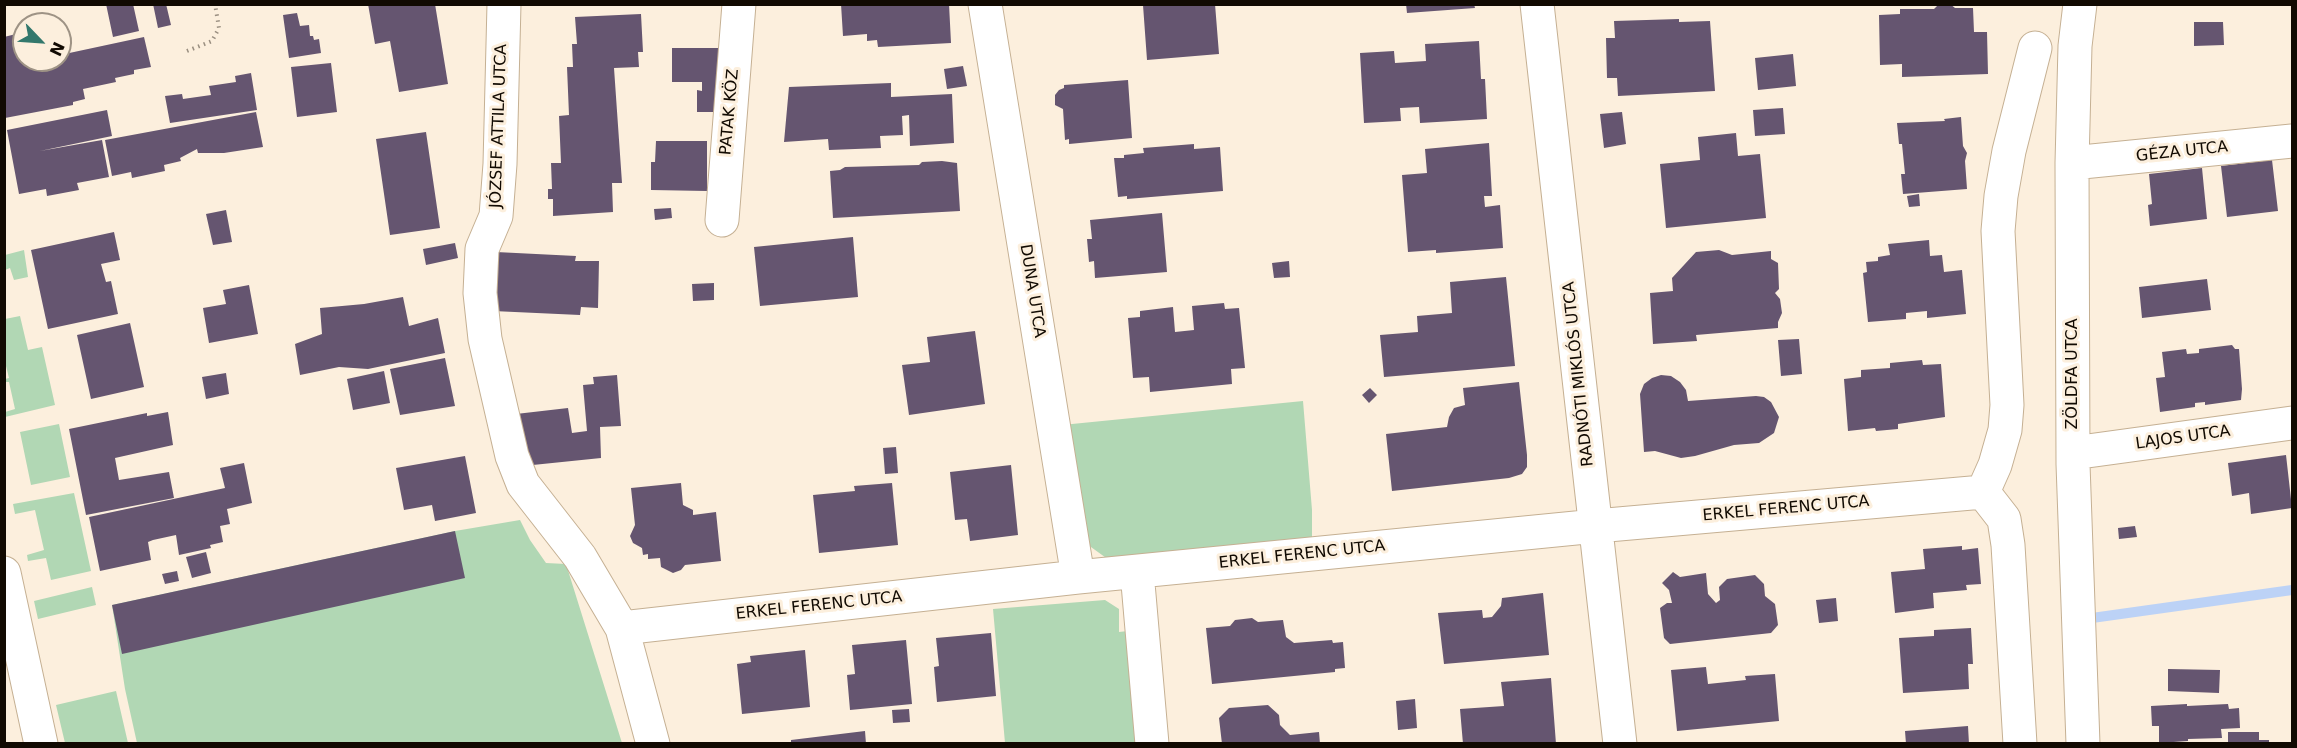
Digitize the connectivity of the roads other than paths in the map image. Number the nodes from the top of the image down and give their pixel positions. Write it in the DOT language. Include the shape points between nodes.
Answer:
graph roads {
  1 [pos="504,4"];
  2 [pos="739,4"];
  3 [pos="985,4"];
  4 [pos="1537,4"];
  5 [pos="2080,4"];
  6 [pos="2035,48"];
  7 [pos="2292,141"];
  8 [pos="2072,163"];
  9 [pos="722,220"];
  10 [pos="2292,423"];
  11 [pos="2073,453"];
  12 [pos="1983,492"];
  13 [pos="1596,526"];
  14 [pos="1137,572"];
  15 [pos="4,573"];
  16 [pos="1078,577"];
  17 [pos="622,628"];
  18 [pos="15,684"];
  19 [pos="41,744"];
  20 [pos="653,744"];
  21 [pos="1152,744"];
  22 [pos="1620,744"];
  23 [pos="2020,744"];
  24 [pos="2083,744"];
  1 -- 17 [label="street, JÓZSEF ATTILA UTCA" via="498,195 496,216 482,249 480,292 485,339 512,456 523,484 580,557"];
  2 -- 9 [label="street, PATAK KÖZ"];
  3 -- 16 [label="street, DUNA UTCA"];
  4 -- 13 [label="street, RADNÓTI MIKLÓS UTCA"];
  5 -- 8 [label="street, ZÖLDFA UTCA"];
  6 -- 12 [label="street" via="2001,196 1998,231 2007,405 2005,430"];
  7 -- 8 [label="street, GÉZA UTCA"];
  8 -- 11 [label="street, ZÖLDFA UTCA"];
  10 -- 11 [label="street, LAJOS UTCA"];
  11 -- 24 [label="street, ZÖLDFA UTCA"];
  12 -- 13 [label="street, ERKEL FERENC UTCA"];
  12 -- 23 [label="street" via="2004,519 2008,545"];
  13 -- 14 [label="street, ERKEL FERENC UTCA"];
  13 -- 22 [label="street, RADNÓTI MIKLÓS UTCA"];
  14 -- 16 [label="street, ERKEL FERENC UTCA"];
  14 -- 21 [label="street"];
  15 -- 18 [label="street"];
  16 -- 17 [label="street, ERKEL FERENC UTCA"];
  17 -- 20 [label="street, JÓZSEF ATTILA UTCA"];
  18 -- 19 [label="street"];
}
